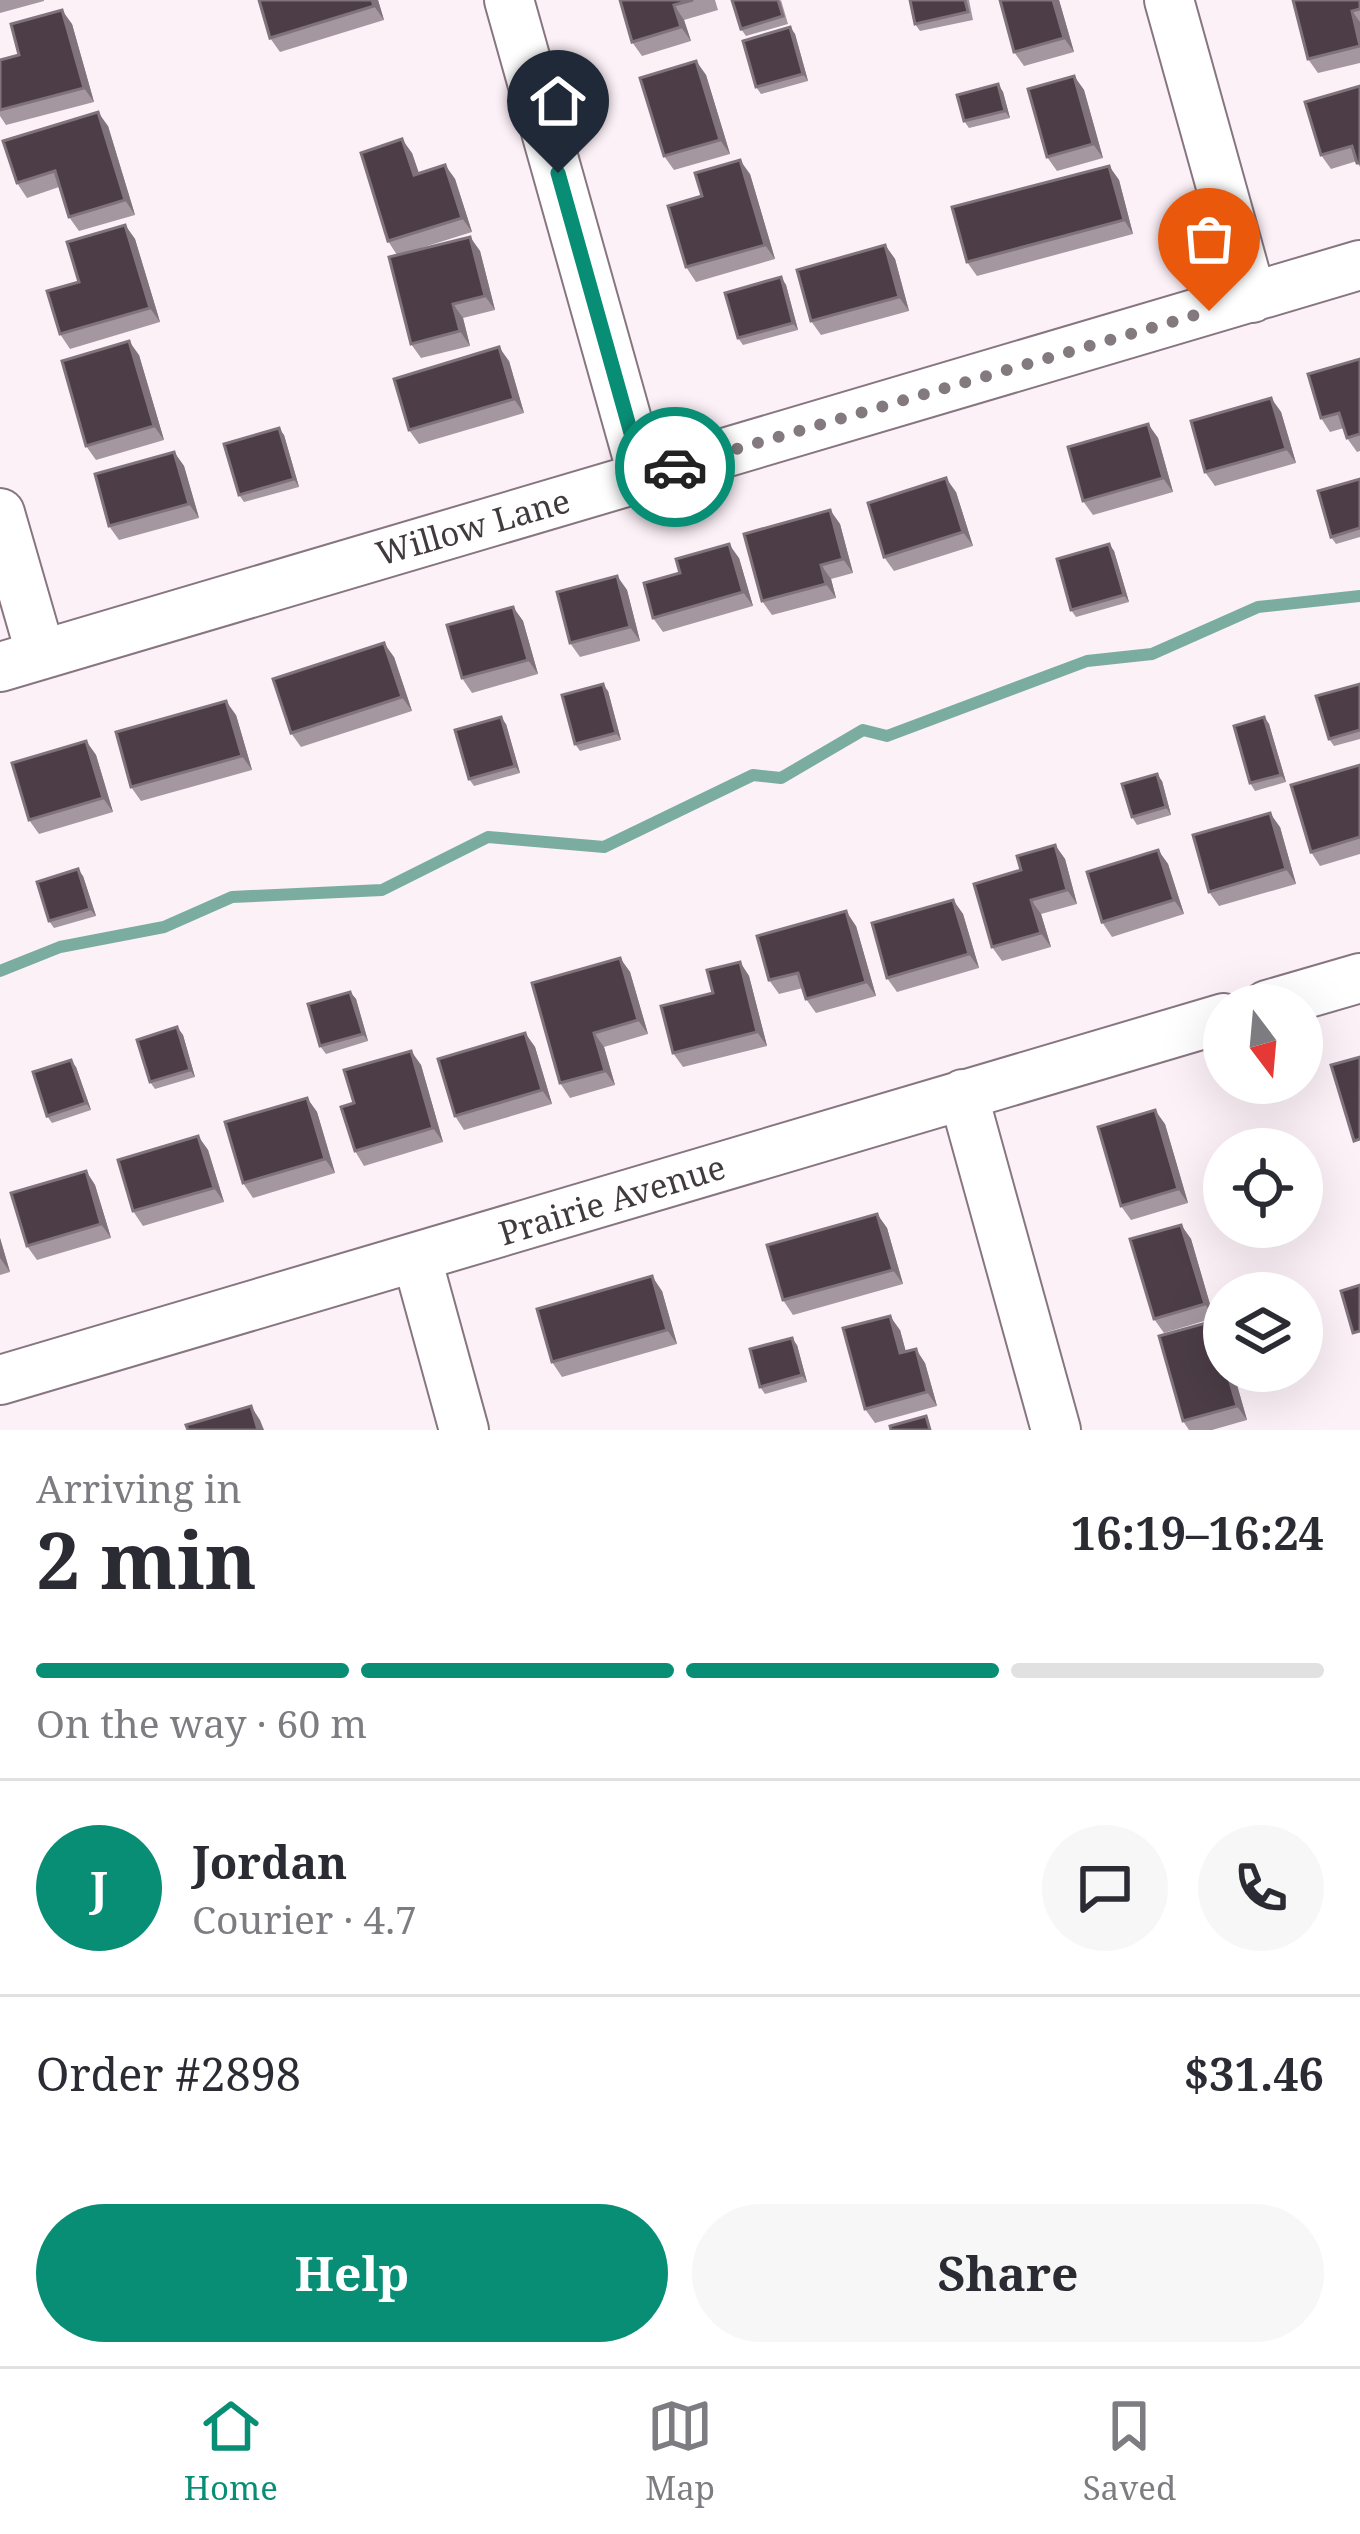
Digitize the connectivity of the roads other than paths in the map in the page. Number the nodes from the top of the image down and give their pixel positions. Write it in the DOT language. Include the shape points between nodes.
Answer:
graph roads {
  1 [pos="509,0"];
  2 [pos="1169,0"];
  3 [pos="1360,266"];
  4 [pos="1252,298"];
  5 [pos="643,476"];
  6 [pos="0,512"];
  7 [pos="20,661"];
  8 [pos="1360,978"];
  9 [pos="1323,989"];
  10 [pos="1203,1024"];
  11 [pos="963,1094"];
  12 [pos="417,1259"];
  13 [pos="0,1380"];
  14 [pos="464,1430"];
  15 [pos="1056,1430"];
  1 -- 5 [label="street"];
  2 -- 4 [label="street"];
  3 -- 4 [label="street, Willow Lane"];
  4 -- 5 [label="street, Willow Lane"];
  5 -- 7 [label="street, Willow Lane"];
  6 -- 7 [label="street"];
  8 -- 9 [label="street"];
  10 -- 11 [label="street, Prairie Avenue"];
  11 -- 12 [label="street, Prairie Avenue"];
  11 -- 15 [label="street"];
  12 -- 13 [label="street, Prairie Avenue"];
  12 -- 14 [label="street"];
}
